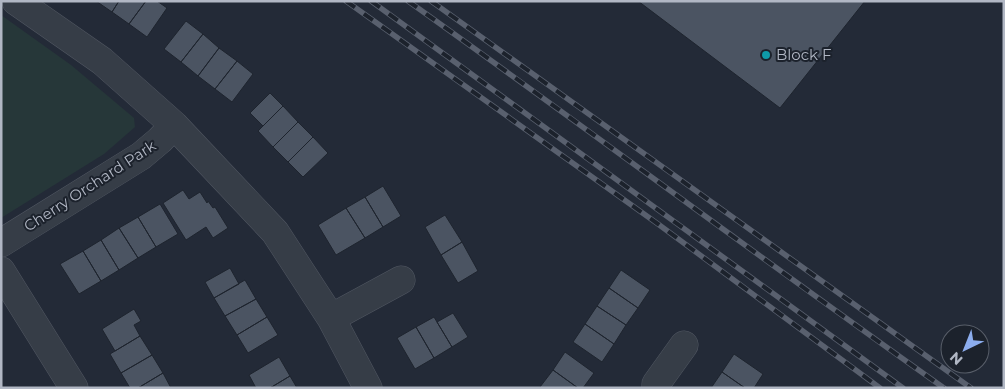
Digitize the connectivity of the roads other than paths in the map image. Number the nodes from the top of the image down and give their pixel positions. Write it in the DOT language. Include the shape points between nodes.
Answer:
graph roads {
  1 [pos="16,1"];
  2 [pos="174,125"];
  3 [pos="1,243"];
  4 [pos="1,271"];
  5 [pos="401,280"];
  6 [pos="331,318"];
  7 [pos="684,345"];
  8 [pos="74,388"];
  9 [pos="368,388"];
  10 [pos="656,388"];
  1 -- 2 [label="street" via="102,61"];
  2 -- 3 [label="street, Cherry Orchard Park" via="140,156"];
  2 -- 6 [label="street" via="275,232"];
  4 -- 8 [label="street"];
  5 -- 6 [label="street"];
  6 -- 9 [label="street"];
  7 -- 10 [label="street"];
}
